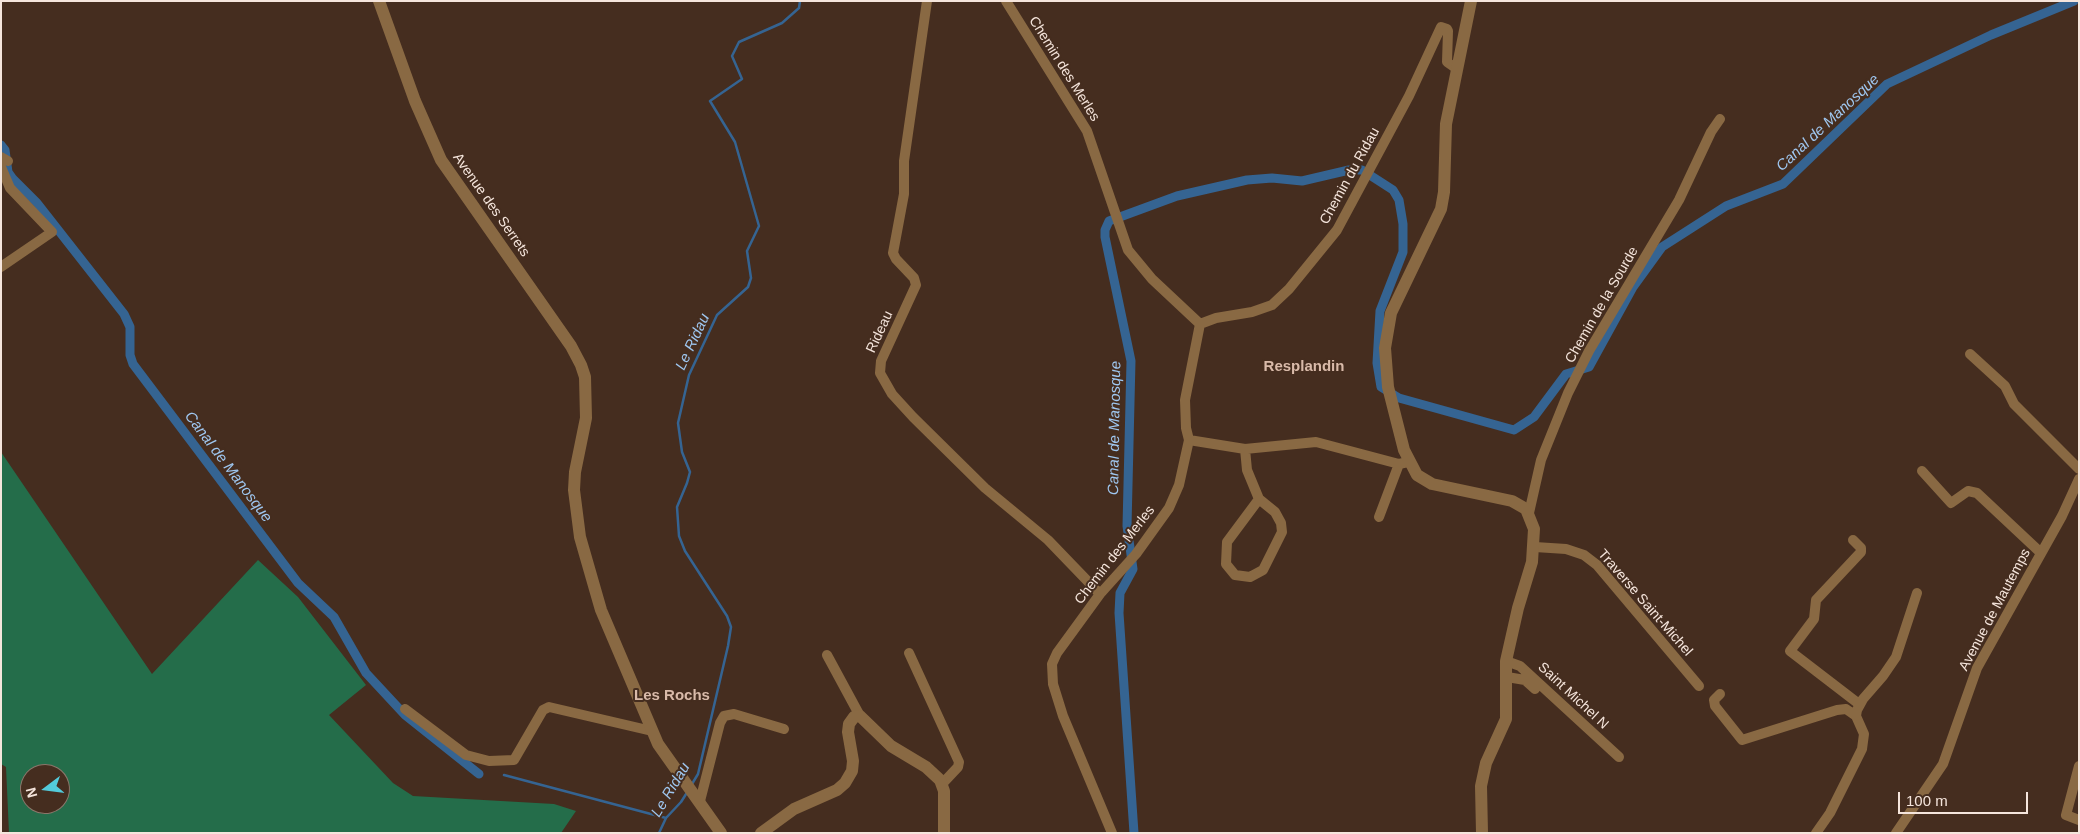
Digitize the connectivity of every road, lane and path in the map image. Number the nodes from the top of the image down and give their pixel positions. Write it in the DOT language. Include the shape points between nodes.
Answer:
graph roads {
  1 [pos="379,1"];
  2 [pos="926,1"];
  3 [pos="1471,1"];
  4 [pos="1008,4"];
  5 [pos="1457,69"];
  6 [pos="1720,119"];
  7 [pos="3,166"];
  8 [pos="1,267"];
  9 [pos="1200,324"];
  10 [pos="1970,354"];
  11 [pos="1188,440"];
  12 [pos="1245,449"];
  13 [pos="1404,463"];
  14 [pos="2079,468"];
  15 [pos="1922,471"];
  16 [pos="2079,478"];
  17 [pos="1258,499"];
  18 [pos="1529,513"];
  19 [pos="1379,517"];
  20 [pos="1853,540"];
  21 [pos="1534,547"];
  22 [pos="2041,553"];
  23 [pos="1916,593"];
  24 [pos="1100,594"];
  25 [pos="908,653"];
  26 [pos="827,655"];
  27 [pos="1506,661"];
  28 [pos="1508,677"];
  29 [pos="1700,686"];
  30 [pos="1720,694"];
  31 [pos="1859,704"];
  32 [pos="405,709"];
  33 [pos="860,716"];
  34 [pos="1856,716"];
  35 [pos="1576,726"];
  36 [pos="784,729"];
  37 [pos="652,731"];
  38 [pos="1619,757"];
  39 [pos="2079,766"];
  40 [pos="942,784"];
  41 [pos="693,793"];
  42 [pos="2079,820"];
  43 [pos="721,833"];
  44 [pos="761,833"];
  45 [pos="944,833"];
  46 [pos="1112,833"];
  47 [pos="1482,833"];
  48 [pos="1816,833"];
  49 [pos="1896,833"];
  1 -- 37 [label="street, Avenue des Serrets" via="415,101 441,160 575,353 585,377 586,418 574,490 580,537 601,610 640,696"];
  2 -- 24 [label="street, Rideau" via="904,161 904,194 893,253 913,276 916,285 881,361 880,373 892,394 913,417 985,488 1048,540"];
  3 -- 5 [label="street"];
  4 -- 9 [label="street, Chemin des Merles" via="1087,131 1126,246 1152,279"];
  5 -- 9 [label="street, Chemin du Ridau" via="1447,62 1448,31 1441,27 1409,96 1337,230 1278,301 1263,309"];
  5 -- 13 [label="street" via="1446,124 1441,209 1391,313 1385,348"];
  6 -- 18 [label="street, Chemin de la Sourde" via="1710,132 1679,200 1577,375 1546,445"];
  7 -- 8 [label="street" via="10,188 52,232"];
  9 -- 11 [label="street, Chemin des Merles" via="1185,400"];
  10 -- 14 [label="street" via="2005,386 2018,408"];
  11 -- 12 [label="street"];
  11 -- 24 [label="street, Chemin des Merles" via="1179,485 1169,508 1136,554"];
  12 -- 13 [label="street" via="1316,442"];
  12 -- 17 [label="street" via="1247,470"];
  13 -- 18 [label="street" via="1429,482 1512,501"];
  13 -- 19 [label="street"];
  15 -- 22 [label="street" via="1951,502 1968,491 1977,493"];
  16 -- 22 [label="street, Avenue de Mautemps"];
  17 -- 17 [label="street" via="1279,518 1281,537 1263,570 1250,576 1235,575 1226,564 1227,542"];
  18 -- 21 [label="street" via="1534,529"];
  20 -- 31 [label="street" via="1861,552 1816,600 1814,619 1790,651"];
  21 -- 27 [label="street"];
  21 -- 29 [label="street, Traverse Saint-Michel" via="1566,548 1584,555 1597,565"];
  22 -- 49 [label="street, Avenue de Mautemps" via="1977,668 1943,764"];
  23 -- 31 [label="street" via="1892,664"];
  24 -- 46 [label="street, Chemin des Merles" via="1057,652 1051,670 1063,716"];
  25 -- 40 [label="street" via="959,762"];
  26 -- 33 [label="street"];
  27 -- 28 [label="street"];
  27 -- 38 [label="street, Saint Michel N" via="1520,666"];
  28 -- 35 [label="street" via="1525,680"];
  28 -- 47 [label="street" via="1506,719 1486,763 1481,786"];
  30 -- 34 [label="street" via="1714,700 1715,706 1742,740 1840,709"];
  31 -- 34 [label="street"];
  32 -- 37 [label="street" via="466,755 489,761 514,760 544,710 549,707"];
  33 -- 40 [label="street" via="891,746 935,774"];
  33 -- 44 [label="street" via="849,724 853,762 845,783 794,810"];
  34 -- 48 [label="street" via="1864,734 1864,745 1830,813"];
  36 -- 41 [label="street" via="734,714 724,716"];
  37 -- 41 [label="street, Avenue des Serrets"];
  39 -- 42 [label="street" via="2066,815"];
  40 -- 45 [label="street"];
  41 -- 43 [label="street, Avenue des Serrets"];
}
